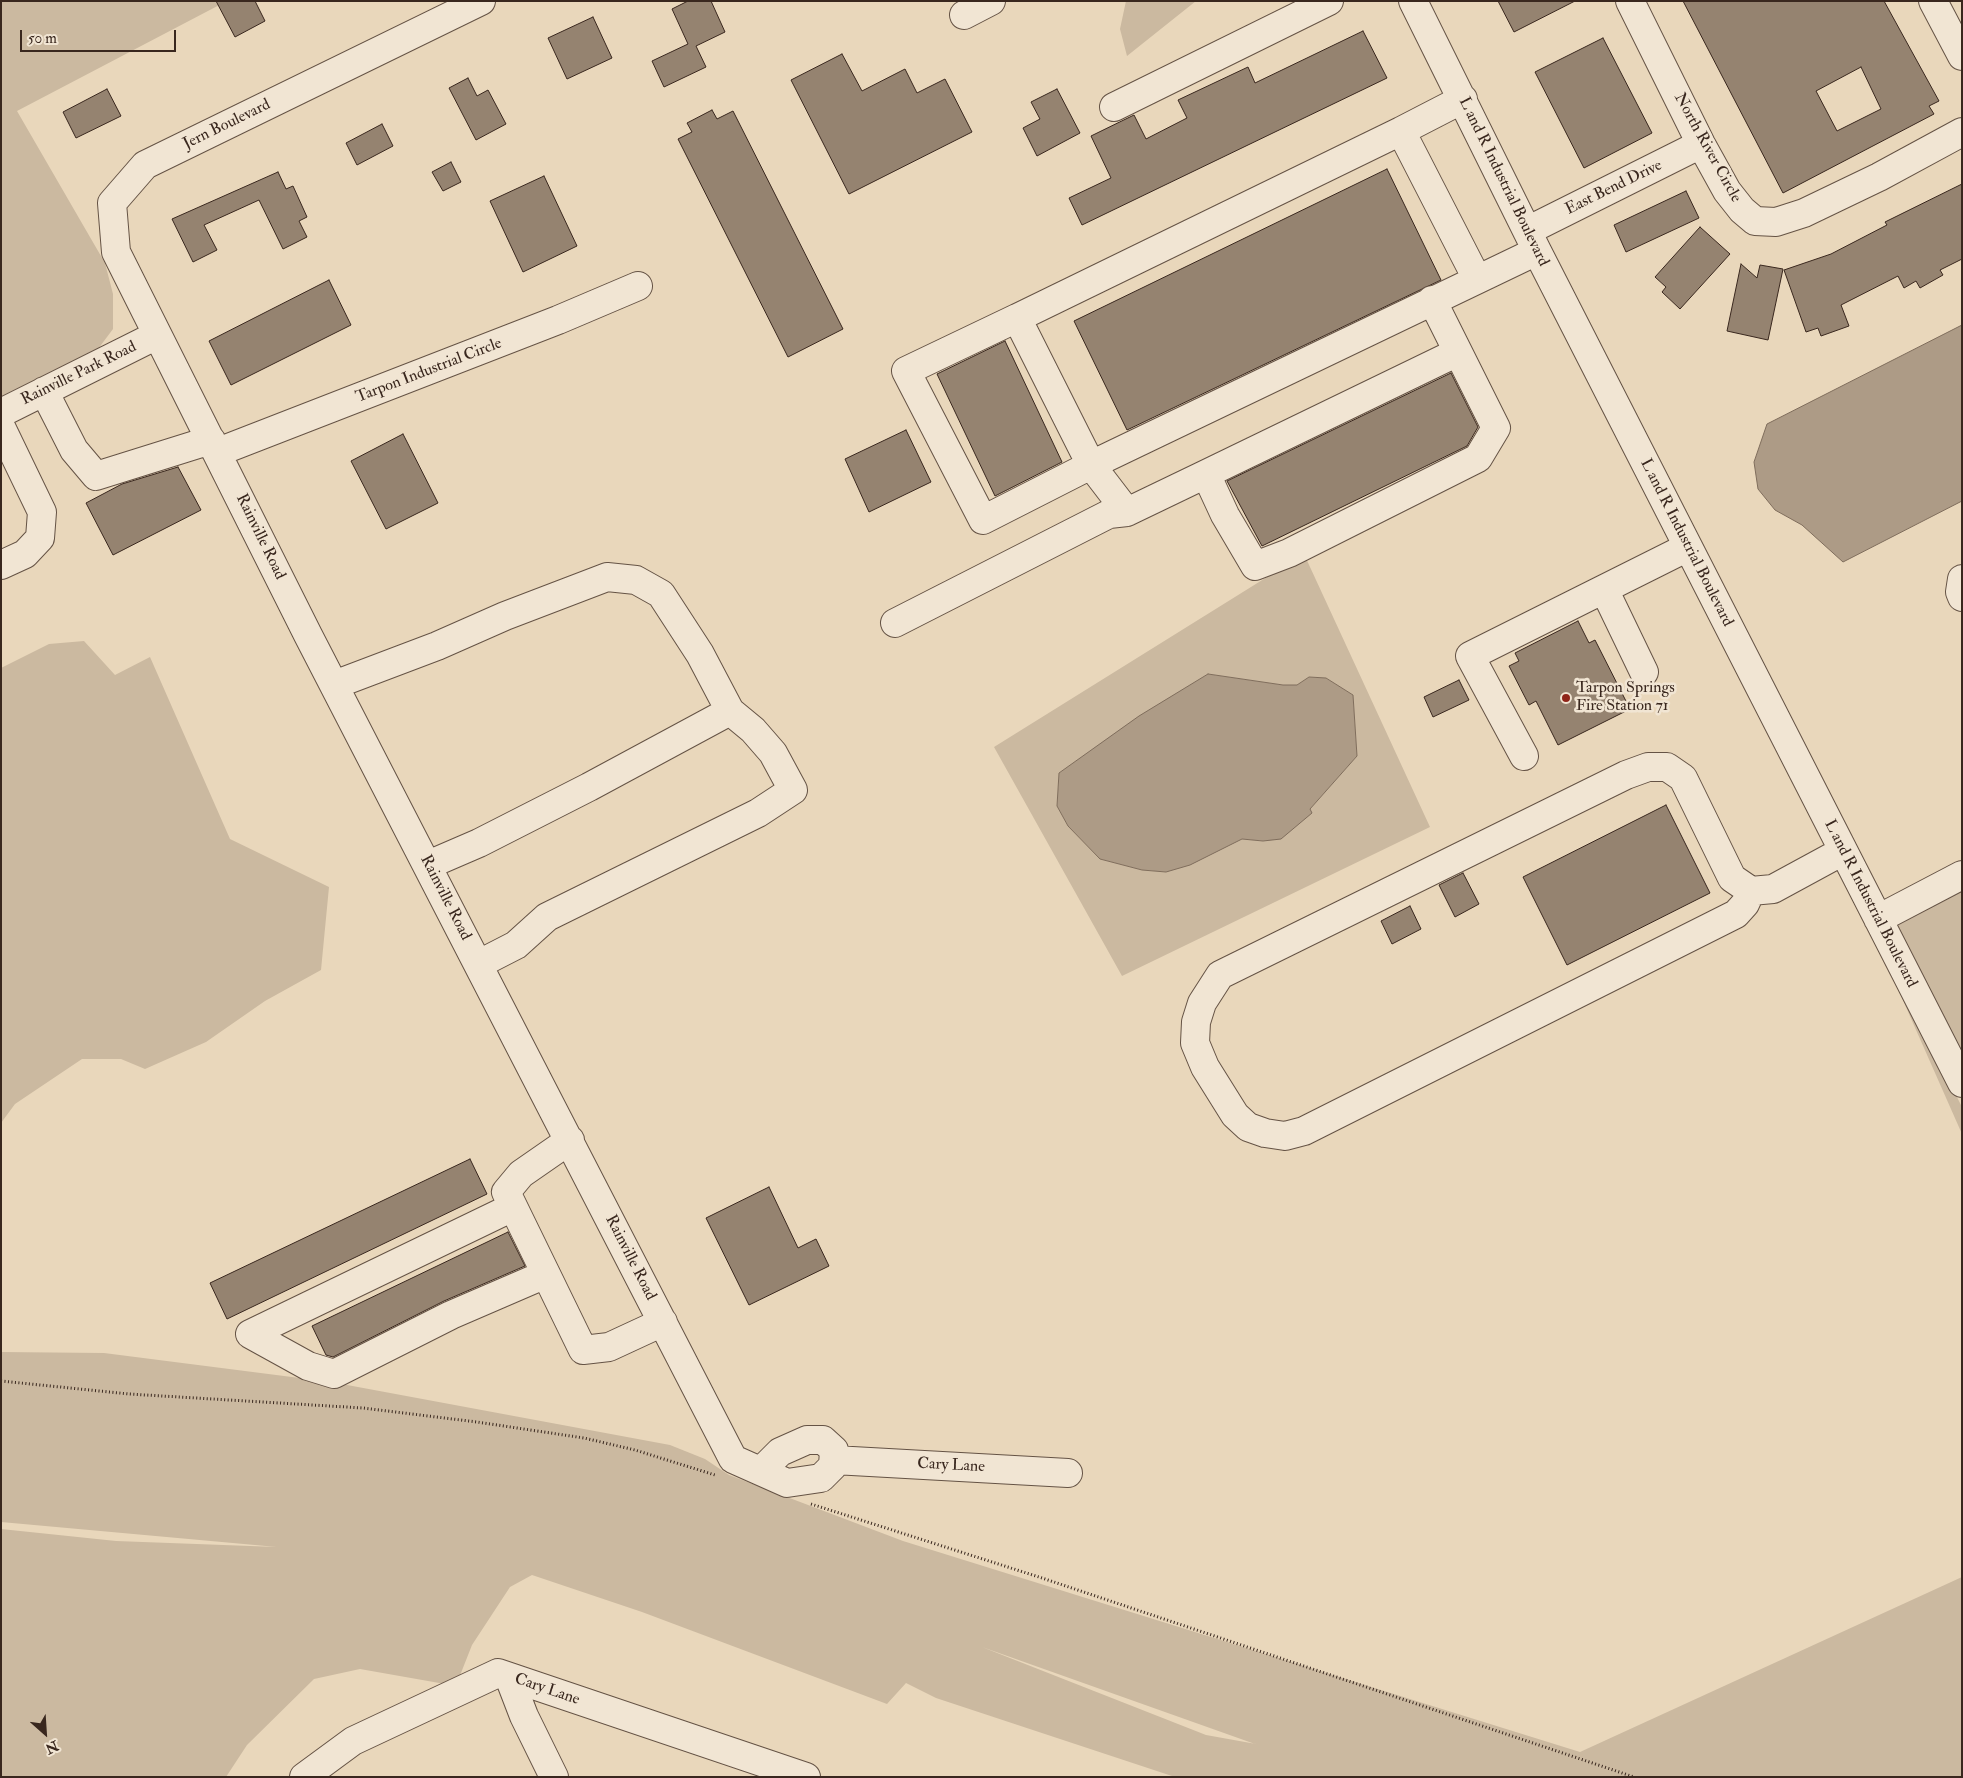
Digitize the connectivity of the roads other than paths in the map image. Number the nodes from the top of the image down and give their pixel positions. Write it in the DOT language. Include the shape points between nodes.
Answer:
graph roads {
  1 [pos="481,1"];
  2 [pos="991,1"];
  3 [pos="1330,1"];
  4 [pos="1414,1"];
  5 [pos="1630,1"];
  6 [pos="1933,1"];
  7 [pos="964,15"];
  8 [pos="1962,56"];
  9 [pos="1462,99"];
  10 [pos="1114,106"];
  11 [pos="1401,131"];
  12 [pos="1962,132"];
  13 [pos="1701,144"];
  14 [pos="1532,241"];
  15 [pos="1477,279"];
  16 [pos="638,286"];
  17 [pos="1432,300"];
  18 [pos="1017,318"];
  19 [pos="157,335"];
  20 [pos="1458,352"];
  21 [pos="44,392"];
  22 [pos="1,412"];
  23 [pos="1,427"];
  24 [pos="214,446"];
  25 [pos="1091,466"];
  26 [pos="1206,474"];
  27 [pos="1127,512"];
  28 [pos="1688,547"];
  29 [pos="1,565"];
  30 [pos="1962,578"];
  31 [pos="1604,589"];
  32 [pos="1962,597"];
  33 [pos="895,622"];
  34 [pos="1644,672"];
  35 [pos="334,685"];
  36 [pos="730,711"];
  37 [pos="1524,756"];
  38 [pos="1843,851"];
  39 [pos="428,865"];
  40 [pos="1962,875"];
  41 [pos="1751,891"];
  42 [pos="1878,919"];
  43 [pos="479,964"];
  44 [pos="1962,1083"];
  45 [pos="570,1140"];
  46 [pos="514,1207"];
  47 [pos="546,1274"];
  48 [pos="663,1322"];
  49 [pos="834,1460"];
  50 [pos="761,1471"];
  51 [pos="1068,1473"];
  52 [pos="509,1677"];
  53 [pos="304,1777"];
  54 [pos="554,1777"];
  55 [pos="806,1777"];
  1 -- 19 [label="street, Jern Boulevard" via="145,165 112,203 116,252"];
  2 -- 7 [label="street"];
  3 -- 10 [label="street"];
  4 -- 9 [label="street, L and R Industrial Boulevard"];
  5 -- 13 [label="street, North River Circle"];
  6 -- 8 [label="street"];
  9 -- 11 [label="street"];
  9 -- 14 [label="street, L and R Industrial Boulevard"];
  11 -- 15 [label="street"];
  11 -- 18 [label="street"];
  12 -- 13 [label="street, North River Circle" via="1879,177 1804,213 1776,222 1755,221 1742,210 1727,191"];
  13 -- 14 [label="street, East Bend Drive"];
  14 -- 15 [label="street, East Bend Drive"];
  14 -- 28 [label="street, L and R Industrial Boulevard"];
  15 -- 17 [label="street, East Bend Drive"];
  16 -- 24 [label="street, Tarpon Industrial Circle" via="558,320"];
  17 -- 20 [label="street"];
  17 -- 25 [label="street, East Bend Drive"];
  18 -- 25 [label="street"];
  18 -- 25 [label="street, East Bend Drive" via="906,371 983,520"];
  19 -- 21 [label="street, Rainville Park Road"];
  19 -- 24 [label="street, Rainville Road"];
  20 -- 26 [label="street"];
  20 -- 26 [label="street" via="1496,428 1478,458 1298,548 1255,566 1225,515"];
  21 -- 22 [label="street, Rainville Park Road"];
  21 -- 24 [label="street, Tarpon Industrial Circle" via="74,450 96,476"];
  23 -- 29 [label="street" via="42,512 40,538 25,554"];
  24 -- 35 [label="street, Rainville Road"];
  25 -- 27 [label="street"];
  26 -- 27 [label="street"];
  27 -- 33 [label="street" via="1109,514"];
  28 -- 31 [label="street"];
  28 -- 38 [label="street, L and R Industrial Boulevard"];
  30 -- 32 [label="street"];
  31 -- 34 [label="street"];
  31 -- 37 [label="street" via="1470,656"];
  35 -- 36 [label="street" via="607,577 636,580 661,594 700,654"];
  35 -- 39 [label="street, Rainville Road"];
  36 -- 39 [label="street" via="581,791"];
  36 -- 43 [label="street" via="773,753 793,790 758,813 547,917 516,944"];
  38 -- 41 [label="street" via="1773,889"];
  38 -- 42 [label="street, L and R Industrial Boulevard"];
  39 -- 43 [label="street, Rainville Road"];
  40 -- 42 [label="street"];
  41 -- 41 [label="street" via="1732,878 1683,778 1667,767 1648,767 1220,975 1202,1003 1196,1022 1195,1043 1204,1067 1235,1115 1248,1127 1285,1136 1304,1131 1736,914"];
  42 -- 44 [label="street, L and R Industrial Boulevard"];
  43 -- 45 [label="street, Rainville Road"];
  45 -- 46 [label="street" via="521,1174 506,1192"];
  45 -- 48 [label="street, Rainville Road"];
  46 -- 47 [label="street"];
  46 -- 47 [label="street" via="250,1334 308,1366 334,1374 451,1315"];
  47 -- 48 [label="street" via="583,1350 609,1347"];
  48 -- 50 [label="street, Rainville Road" via="726,1468"];
  49 -- 50 [label="street" via="833,1466 821,1478 787,1483"];
  49 -- 50 [label="street" via="834,1450 823,1440 807,1440 780,1452"];
  49 -- 51 [label="street, Cary Lane"];
  52 -- 53 [label="street, Cary Lane" via="498,1673 354,1741"];
  52 -- 54 [label="street"];
  52 -- 55 [label="street, Cary Lane"];
}
